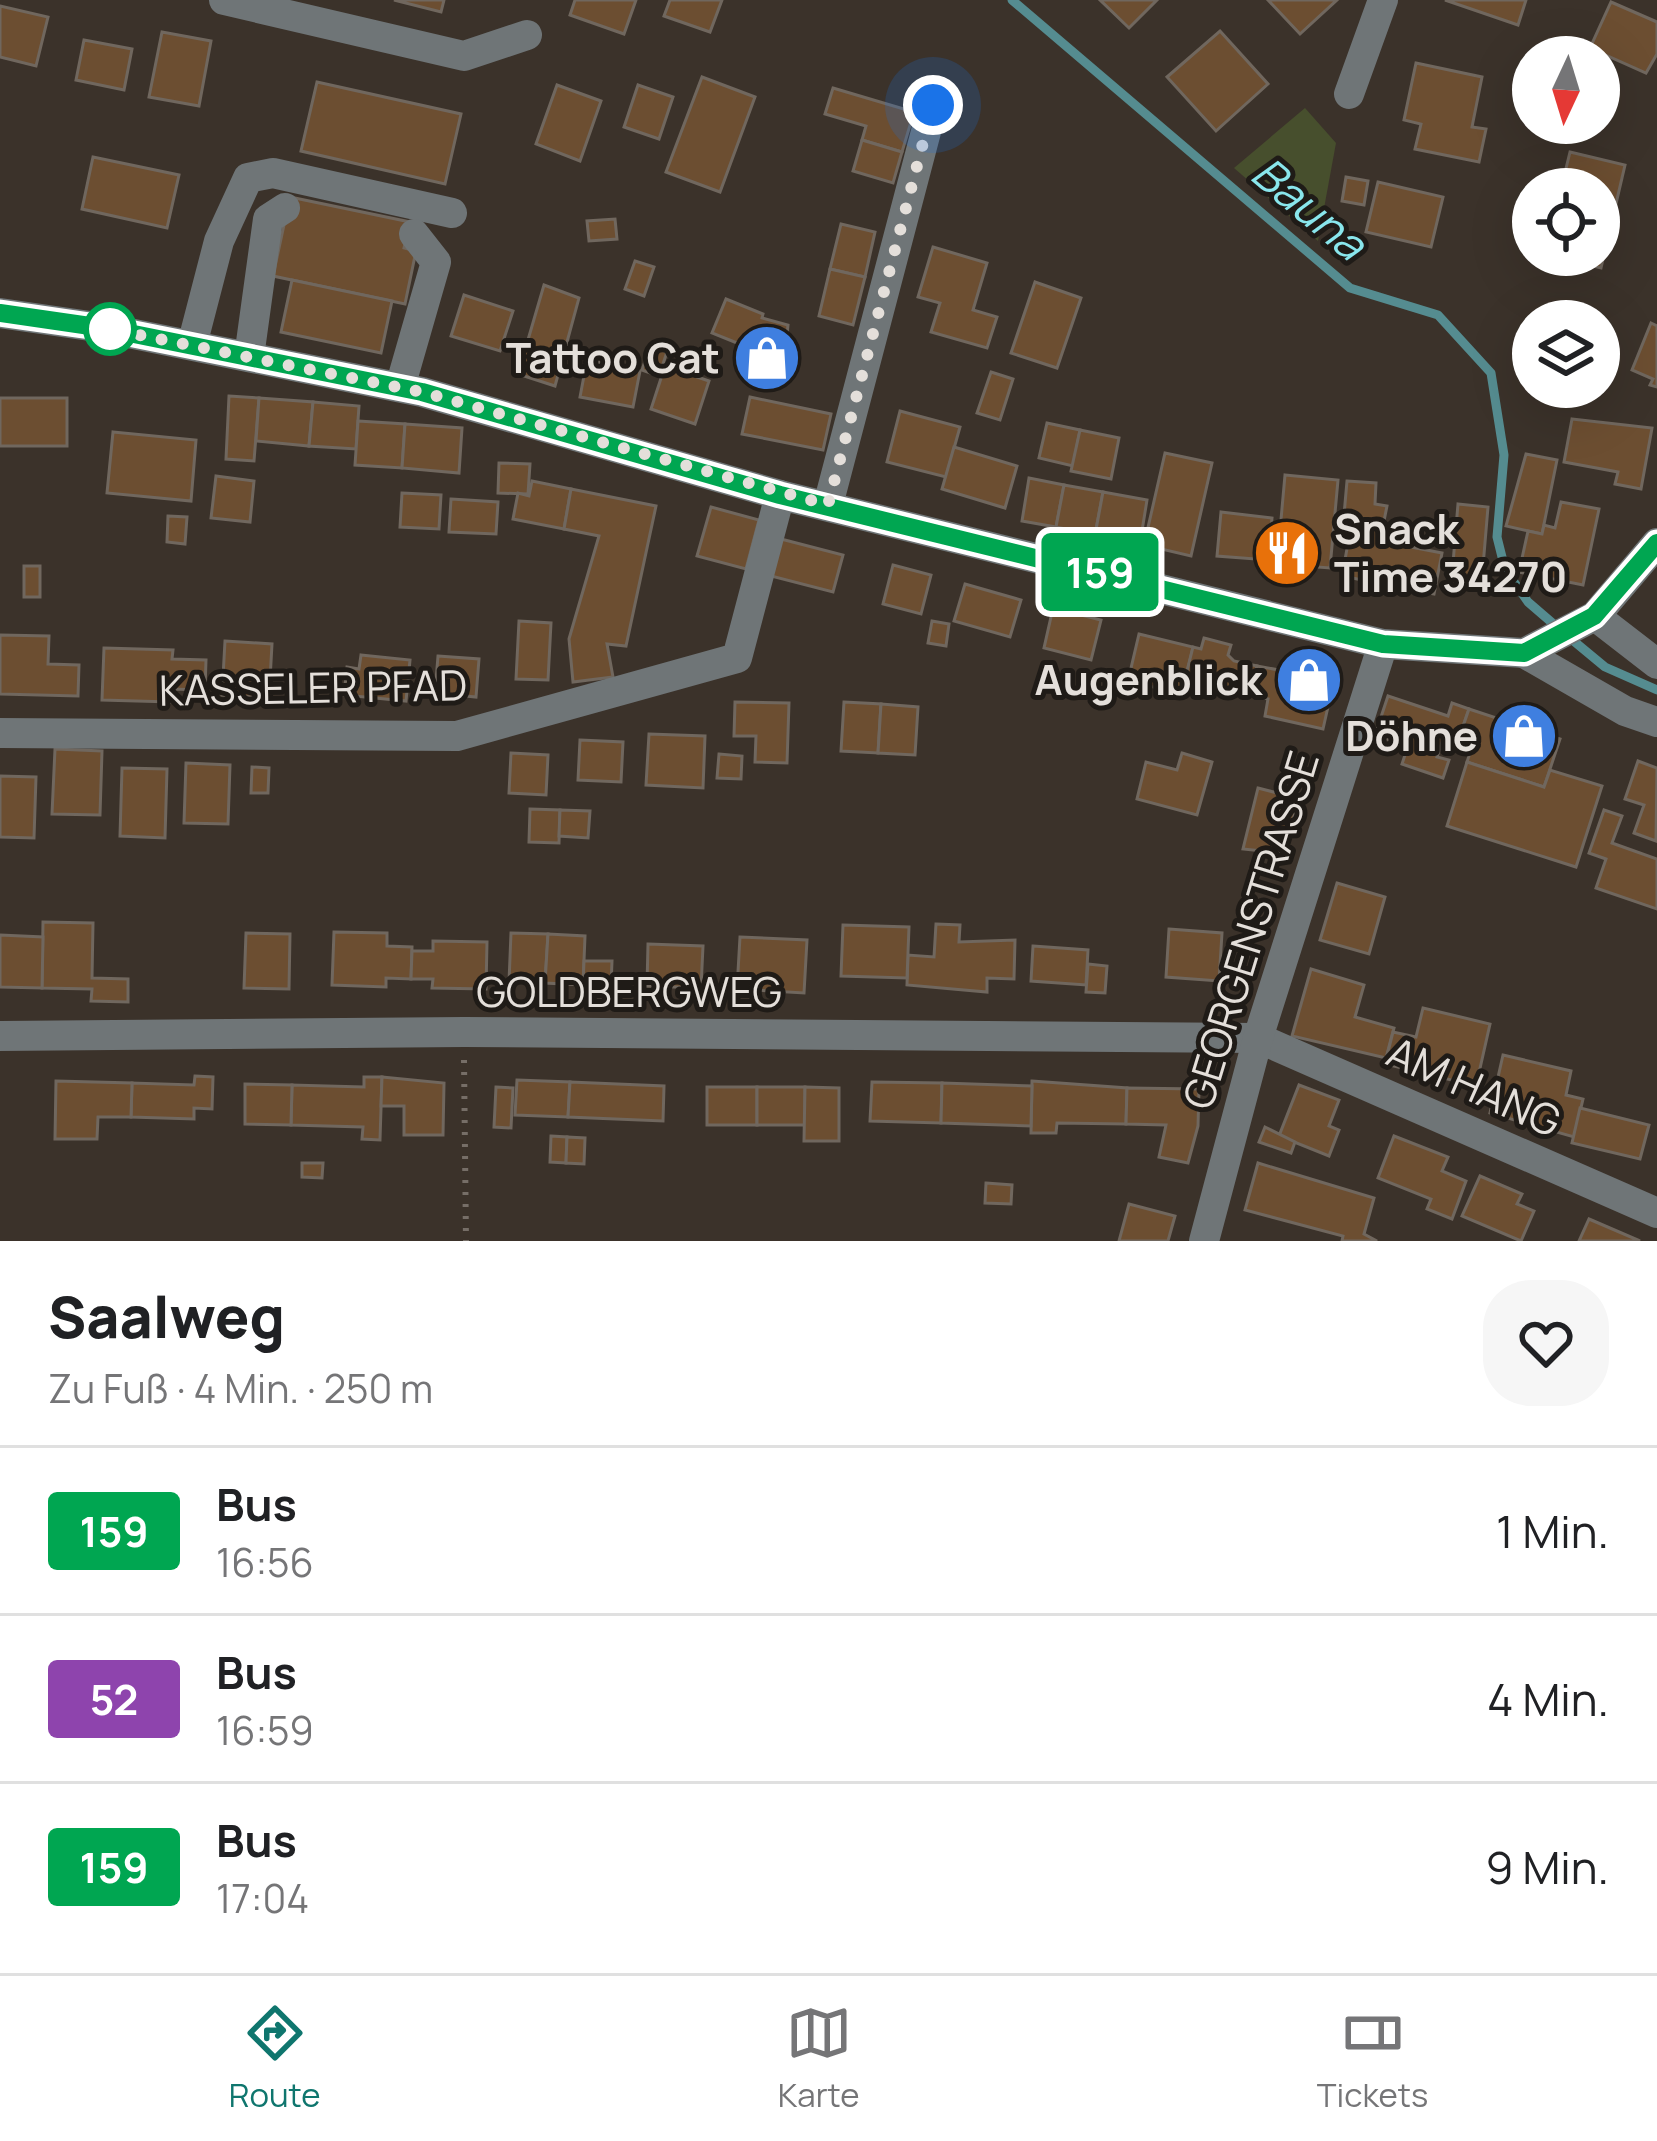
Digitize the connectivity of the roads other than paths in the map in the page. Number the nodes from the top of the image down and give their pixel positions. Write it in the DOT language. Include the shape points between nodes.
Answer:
graph roads {
  1 [pos="224,0"];
  2 [pos="1383,0"];
  3 [pos="526,34"];
  4 [pos="1349,94"];
  5 [pos="933,105"];
  6 [pos="284,208"];
  7 [pos="452,213"];
  8 [pos="414,234"];
  9 [pos="0,313"];
  10 [pos="192,345"];
  11 [pos="249,356"];
  12 [pos="400,387"];
  13 [pos="780,495"];
  14 [pos="828,505"];
  15 [pos="1657,543"];
  16 [pos="1594,616"];
  17 [pos="1383,644"];
  18 [pos="1524,653"];
  19 [pos="1657,664"];
  20 [pos="1657,722"];
  21 [pos="0,733"];
  22 [pos="0,1036"];
  23 [pos="1258,1038"];
  24 [pos="1657,1213"];
  25 [pos="1204,1241"];
  1 -- 3 [label="street" via="464,56"];
  2 -- 4 [label="street"];
  5 -- 14 [label="street"];
  6 -- 11 [label="street" via="268,219"];
  7 -- 10 [label="street" via="273,173 248,178 219,242"];
  8 -- 12 [label="street" via="436,262"];
  9 -- 10 [label="street"];
  10 -- 11 [label="street"];
  11 -- 12 [label="street"];
  12 -- 13 [label="street"];
  13 -- 14 [label="street"];
  13 -- 21 [label="street, KASSELER PFAD" via="737,658 457,736"];
  14 -- 17 [label="street"];
  15 -- 16 [label="street"];
  16 -- 18 [label="street"];
  16 -- 19 [label="street"];
  17 -- 18 [label="street"];
  17 -- 23 [label="street, GEORGENSTRASSE"];
  18 -- 20 [label="street"];
  22 -- 23 [label="street, GOLDBERGWEG"];
  23 -- 24 [label="street, AM HANG"];
  23 -- 25 [label="street, GEORGENSTRASSE"];
}
